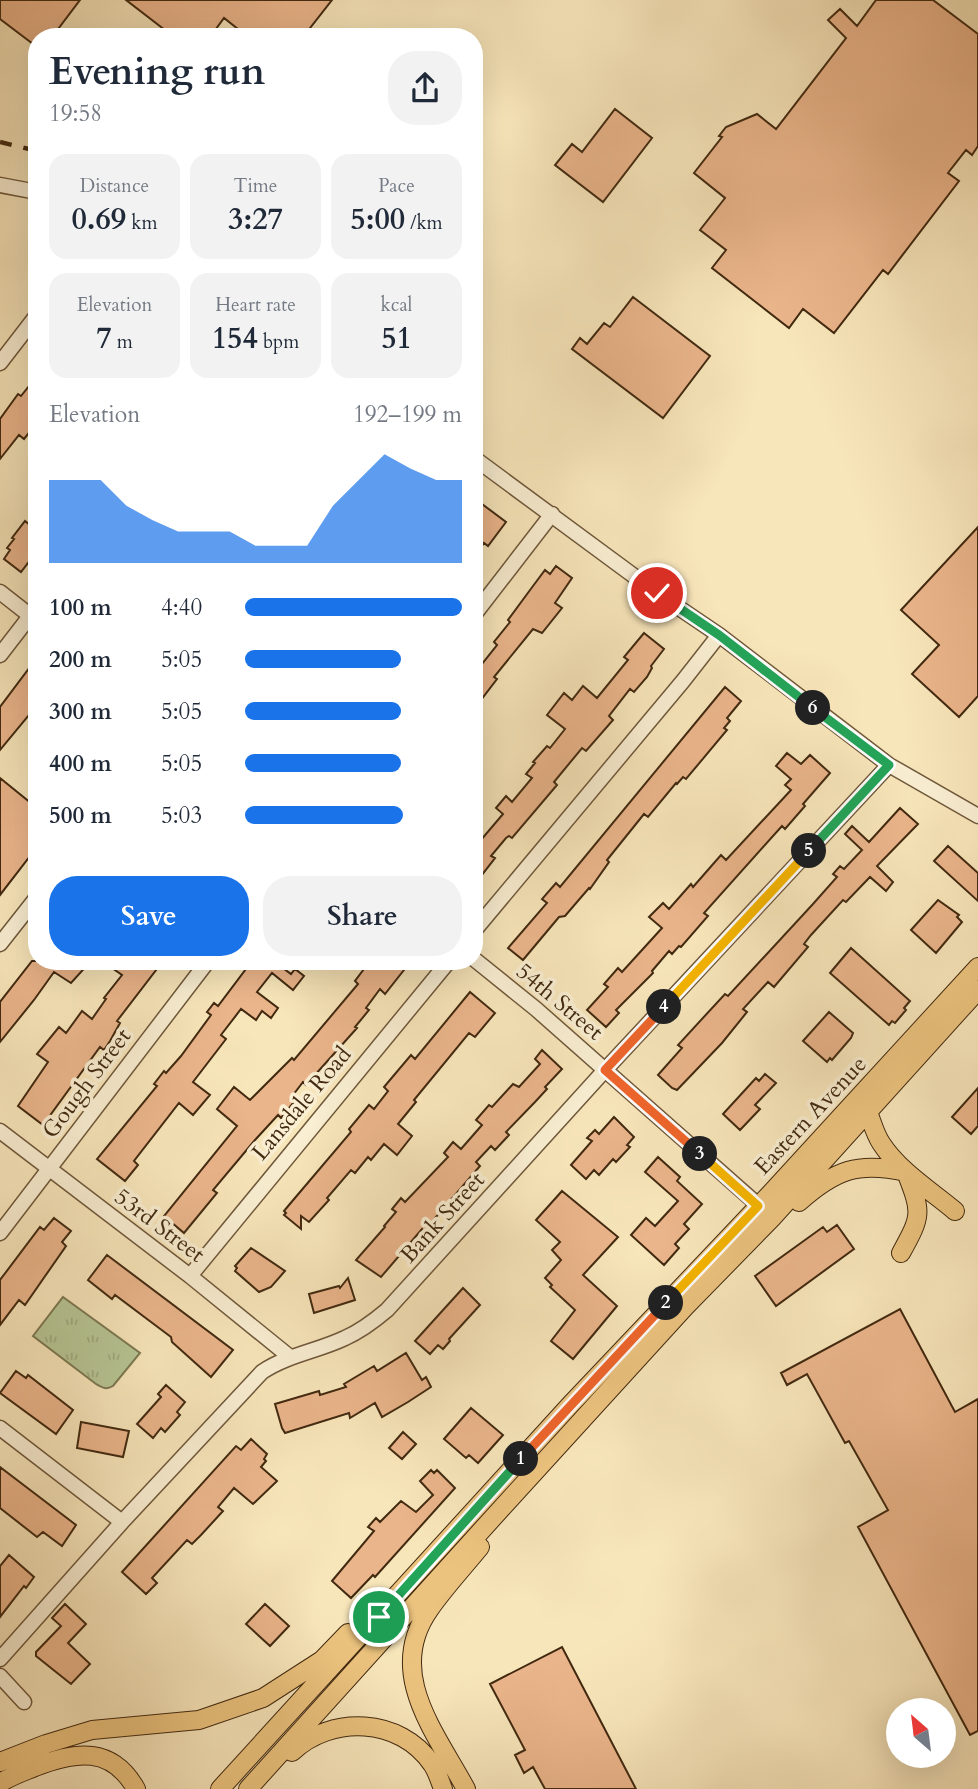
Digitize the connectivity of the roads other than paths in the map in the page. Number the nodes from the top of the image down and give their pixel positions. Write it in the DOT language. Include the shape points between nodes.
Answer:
graph roads {
  1 [pos="0,185"];
  2 [pos="28,190"];
  3 [pos="28,327"];
  4 [pos="0,363"];
  5 [pos="483,464"];
  6 [pos="552,514"];
  7 [pos="0,592"];
  8 [pos="483,603"];
  9 [pos="28,610"];
  10 [pos="28,622"];
  11 [pos="719,635"];
  12 [pos="0,655"];
  13 [pos="889,765"];
  14 [pos="978,816"];
  15 [pos="28,908"];
  16 [pos="483,920"];
  17 [pos="0,944"];
  18 [pos="483,967"];
  19 [pos="978,967"];
  20 [pos="201,970"];
  21 [pos="442,970"];
  22 [pos="978,990"];
  23 [pos="978,1008"];
  24 [pos="917,1058"];
  25 [pos="890,1064"];
  26 [pos="605,1070"];
  27 [pos="868,1112"];
  28 [pos="0,1130"];
  29 [pos="50,1168"];
  30 [pos="906,1172"];
  31 [pos="758,1206"];
  32 [pos="955,1211"];
  33 [pos="772,1218"];
  34 [pos="0,1233"];
  35 [pos="901,1253"];
  36 [pos="190,1276"];
  37 [pos="290,1357"];
  38 [pos="0,1428"];
  39 [pos="499,1511"];
  40 [pos="122,1522"];
  41 [pos="379,1617"];
  42 [pos="0,1659"];
  43 [pos="0,1676"];
  44 [pos="24,1702"];
  45 [pos="0,1762"];
  46 [pos="0,1783"];
  47 [pos="136,1789"];
  48 [pos="220,1789"];
  49 [pos="248,1789"];
  50 [pos="255,1789"];
  51 [pos="443,1789"];
  52 [pos="466,1789"];
  1 -- 2 [label="street"];
  3 -- 4 [label="street"];
  5 -- 6 [label="street"];
  6 -- 8 [label="street"];
  6 -- 11 [label="street"];
  7 -- 9 [label="street"];
  10 -- 12 [label="street"];
  11 -- 13 [label="street"];
  11 -- 16 [label="street"];
  13 -- 14 [label="street"];
  13 -- 26 [label="street, Bank Street"];
  15 -- 17 [label="street"];
  18 -- 26 [label="street, 54th Street"];
  19 -- 25 [label="main road, Eastern Avenue"];
  20 -- 29 [label="street, Gough Street"];
  21 -- 36 [label="street, Lansdale Road"];
  22 -- 24 [label="main road, Eastern Avenue"];
  23 -- 24 [label="main road"];
  24 -- 27 [label="main road, Eastern Avenue"];
  25 -- 27 [label="main road"];
  25 -- 31 [label="main road, Eastern Avenue"];
  26 -- 31 [label="street, 54th Street"];
  26 -- 37 [label="street, Bank Street" via="387,1310 343,1339"];
  27 -- 30 [label="main road" via="881,1142"];
  27 -- 33 [label="main road, Eastern Avenue"];
  28 -- 29 [label="street, 53rd Street"];
  29 -- 34 [label="street, Gough Street"];
  29 -- 36 [label="street, 53rd Street"];
  30 -- 32 [label="main road"];
  30 -- 33 [label="main road" via="856,1167 830,1177 790,1210"];
  30 -- 35 [label="main road" via="919,1209"];
  31 -- 33 [label="street, 54th Street"];
  31 -- 41 [label="main road, Eastern Avenue"];
  33 -- 39 [label="main road, Eastern Avenue"];
  36 -- 37 [label="street, 53rd Street"];
  37 -- 40 [label="street, Bank Street" via="262,1372"];
  38 -- 40 [label="street"];
  39 -- 49 [label="main road, Eastern Avenue"];
  39 -- 52 [label="main road" via="488,1537 428,1611 410,1657 419,1701"];
  40 -- 42 [label="street, Bank Street"];
  41 -- 45 [label="main road" via="352,1628 322,1660 263,1698 198,1720 92,1730"];
  41 -- 48 [label="main road, Eastern Avenue"];
  43 -- 44 [label="street"];
  46 -- 47 [label="main road" via="53,1760 91,1755 110,1760"];
  50 -- 51 [label="main road" via="304,1741 332,1728 350,1726 373,1726 400,1736 432,1764"];
}
